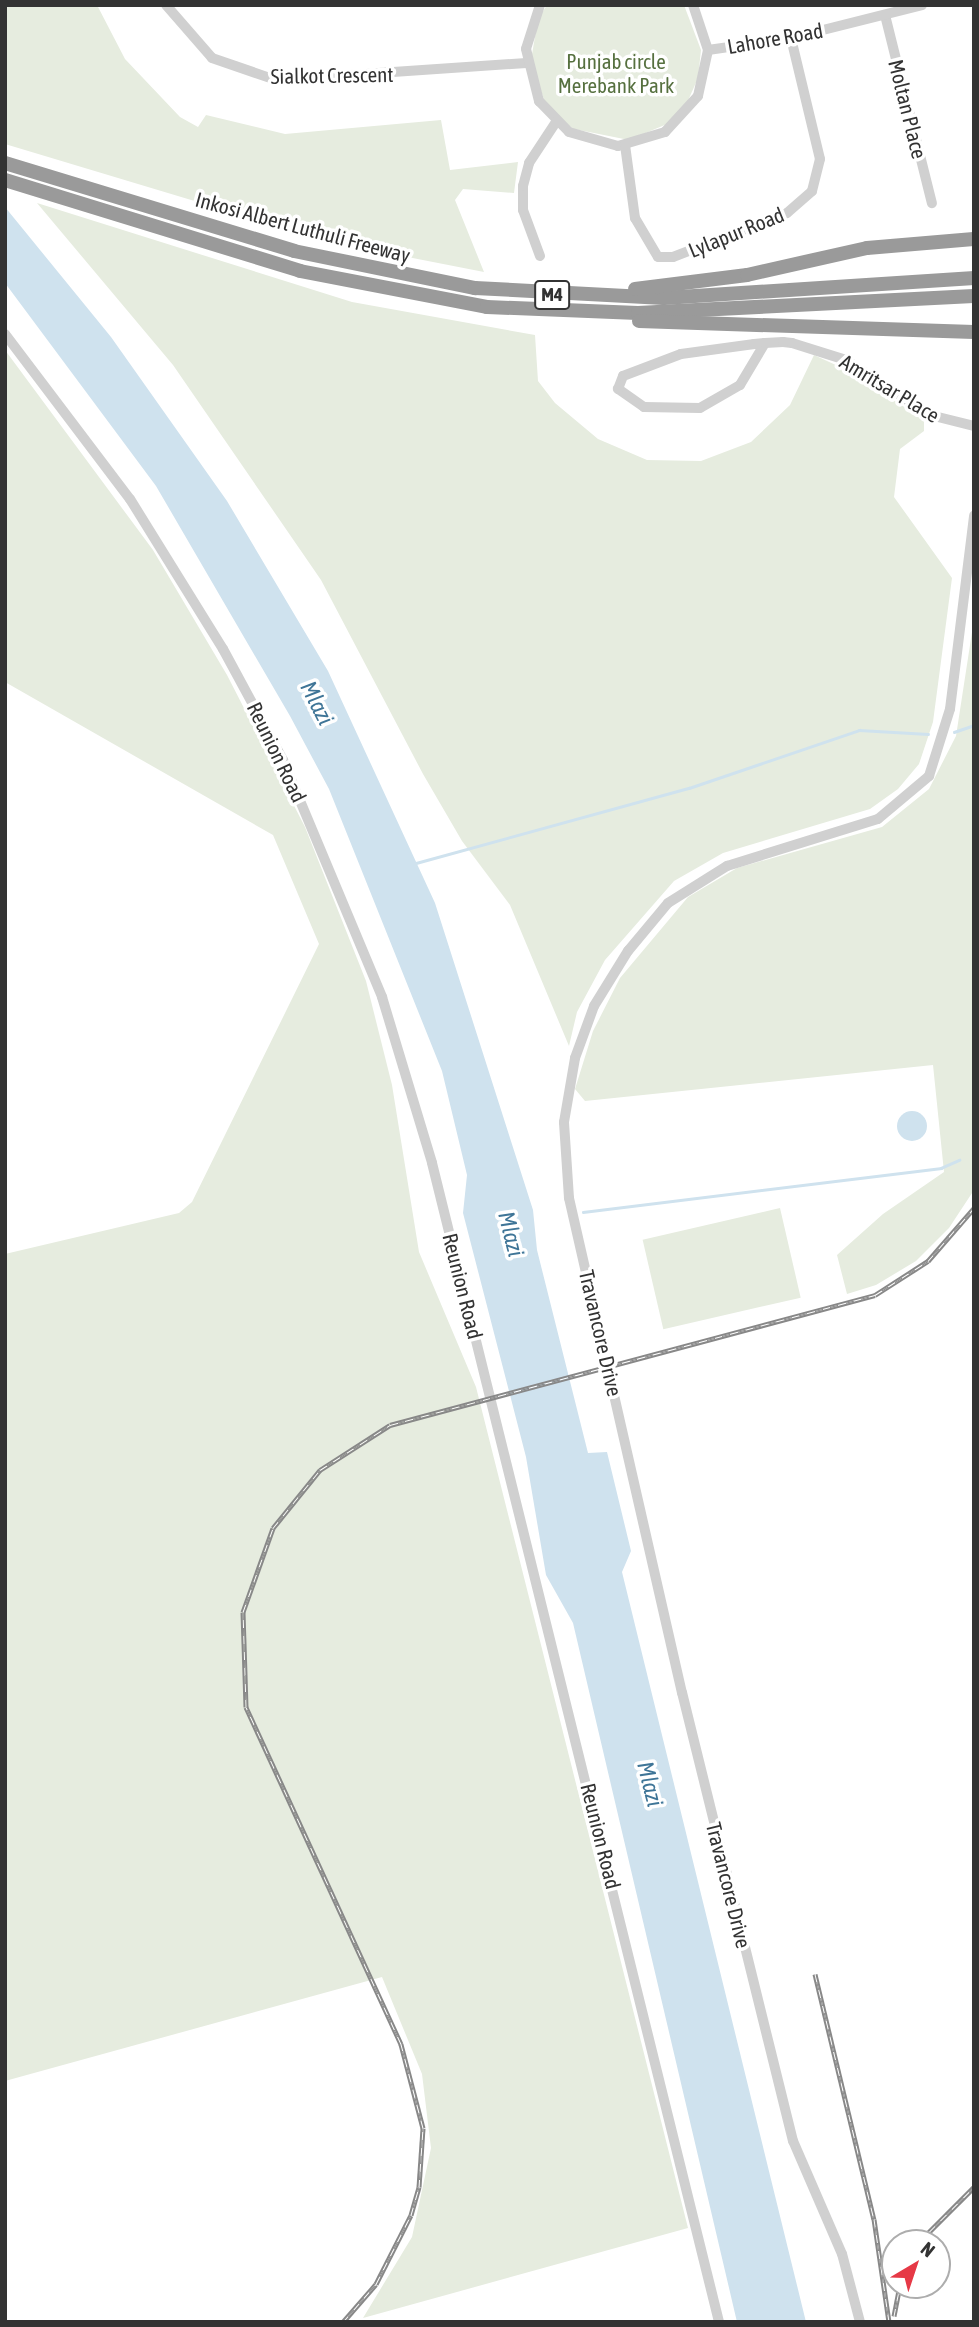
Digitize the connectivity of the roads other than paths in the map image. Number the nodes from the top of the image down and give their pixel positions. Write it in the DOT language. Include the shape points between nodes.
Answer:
graph roads {
  1 [pos="166,5"];
  2 [pos="540,5"];
  3 [pos="693,5"];
  4 [pos="922,5"];
  5 [pos="885,15"];
  6 [pos="791,38"];
  7 [pos="708,50"];
  8 [pos="526,63"];
  9 [pos="556,122"];
  10 [pos="625,145"];
  11 [pos="5,163"];
  12 [pos="5,180"];
  13 [pos="932,203"];
  14 [pos="974,239"];
  15 [pos="540,256"];
  16 [pos="972,278"];
  17 [pos="974,296"];
  18 [pos="592,297"];
  19 [pos="533,311"];
  20 [pos="974,332"];
  21 [pos="5,334"];
  22 [pos="765,343"];
  23 [pos="974,426"];
  24 [pos="974,514"];
  25 [pos="719,2322"];
  26 [pos="860,2322"];
  1 -- 8 [label="street, Sialkot Crescent" via="212,58 276,80"];
  2 -- 8 [label="street" via="528,35"];
  3 -- 7 [label="street"];
  4 -- 5 [label="street, Lahore Road"];
  5 -- 6 [label="street, Lahore Road"];
  5 -- 13 [label="street, Moltan Place"];
  6 -- 7 [label="street, Lahore Road"];
  6 -- 10 [label="street, Lylapur Road" via="820,159 812,191 787,213 673,257 658,257 635,218"];
  7 -- 10 [label="street" via="703,85 684,116 654,138"];
  8 -- 9 [label="street" via="533,89"];
  9 -- 10 [label="street" via="585,139"];
  9 -- 15 [label="street" via="529,163 523,186 523,210"];
  11 -- 18 [label="highway, Inkosi Albert Luthuli Freeway / M4" via="372,271 475,288"];
  12 -- 19 [label="highway, Inkosi Albert Luthuli Freeway / M4" via="367,287"];
  14 -- 18 [label="highway" via="867,248 747,275"];
  16 -- 18 [label="highway, Inkosi Albert Luthuli Freeway / M4" via="704,296"];
  17 -- 19 [label="highway, Inkosi Albert Luthuli Freeway / M4" via="639,313"];
  19 -- 20 [label="highway" via="686,324"];
  21 -- 25 [label="street, Reunion Road" via="130,499 234,668 283,760 382,997 439,1190"];
  22 -- 22 [label="street, Amritsar Place" via="663,359 623,376 618,389 644,407 700,408 740,385"];
  22 -- 23 [label="street, Amritsar Place" via="793,343 837,356 926,414"];
  24 -- 26 [label="street, Travancore Drive" via="950,709 929,776 878,819 727,866 668,904 632,945 594,1006 575,1058 564,1122 569,1198 681,1693 793,2141 842,2254"];
}
